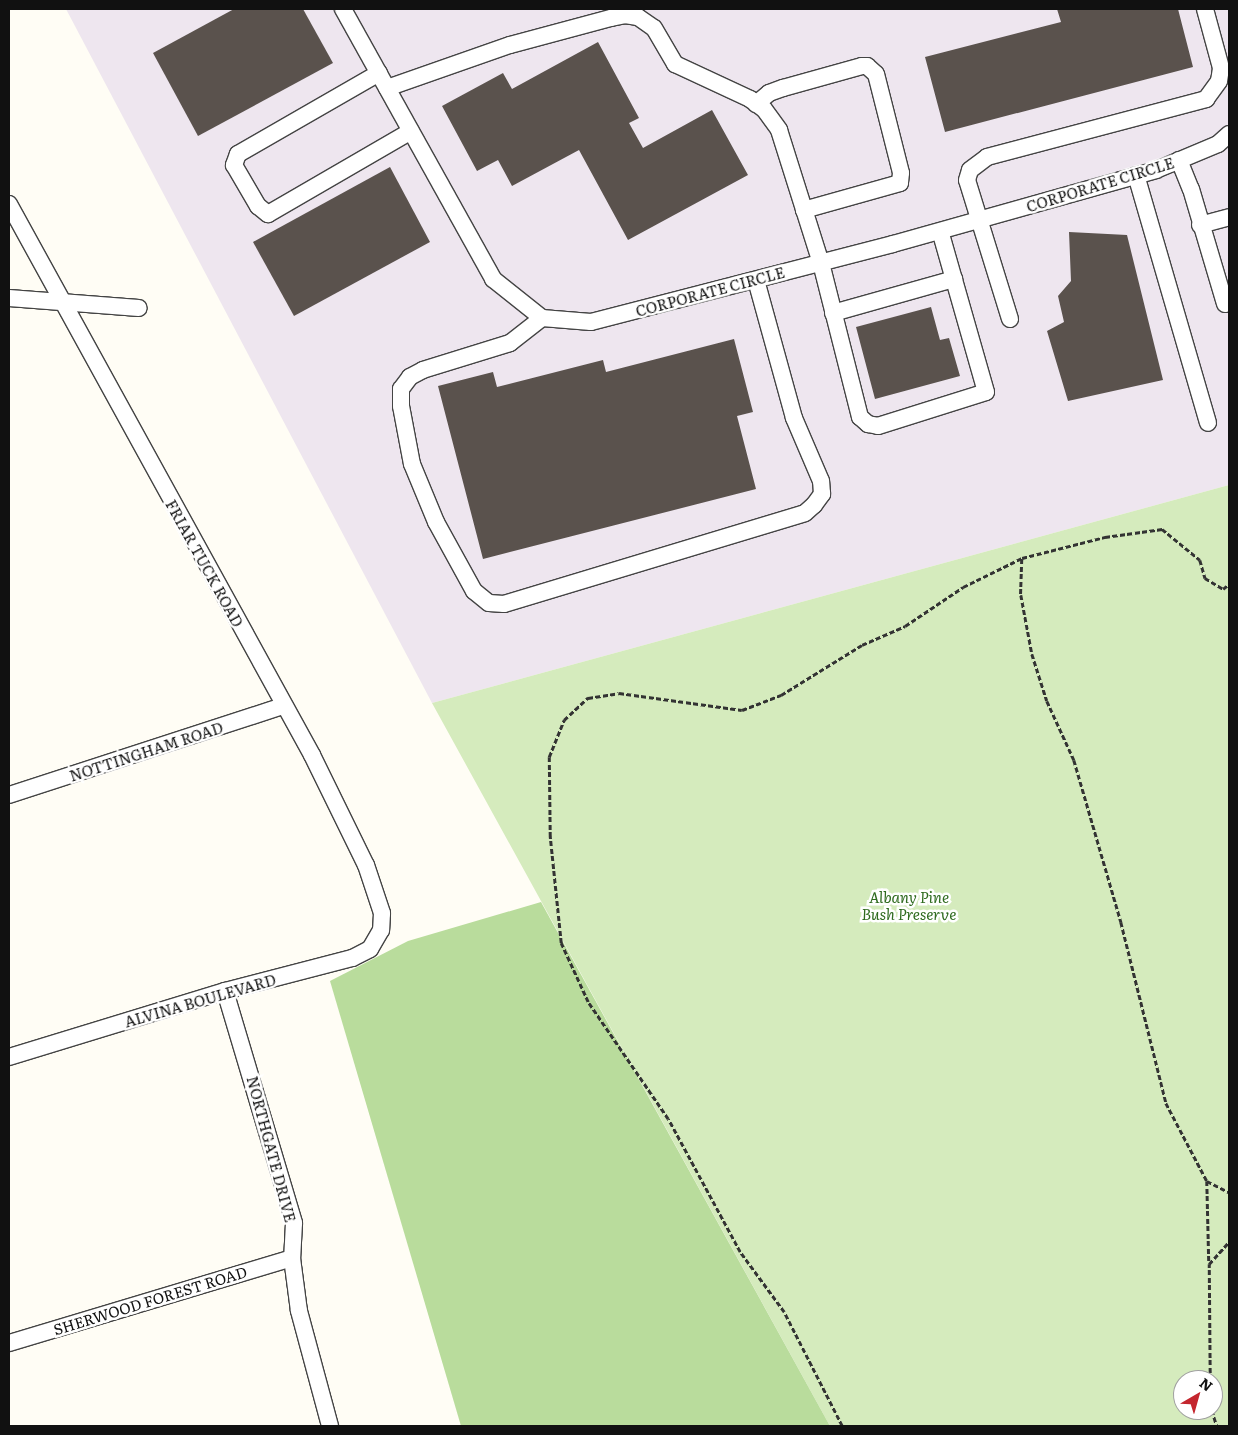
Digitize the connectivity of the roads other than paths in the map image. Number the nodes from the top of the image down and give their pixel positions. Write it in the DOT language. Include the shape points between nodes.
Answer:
graph roads {
  1 [pos="343,9"];
  2 [pos="1206,9"];
  3 [pos="378,74"];
  4 [pos="387,88"];
  5 [pos="756,104"];
  6 [pos="411,131"];
  7 [pos="1229,134"];
  8 [pos="1178,160"];
  9 [pos="1136,175"];
  10 [pos="9,204"];
  11 [pos="804,210"];
  12 [pos="1229,217"];
  13 [pos="979,220"];
  14 [pos="1200,224"];
  15 [pos="940,231"];
  16 [pos="820,263"];
  17 [pos="954,279"];
  18 [pos="756,280"];
  19 [pos="9,298"];
  20 [pos="62,302"];
  21 [pos="1225,304"];
  22 [pos="139,308"];
  23 [pos="833,313"];
  24 [pos="542,318"];
  25 [pos="1010,318"];
  26 [pos="1208,423"];
  27 [pos="283,706"];
  28 [pos="9,795"];
  29 [pos="381,930"];
  30 [pos="225,991"];
  31 [pos="9,1057"];
  32 [pos="292,1258"];
  33 [pos="9,1343"];
  34 [pos="330,1426"];
  1 -- 3 [label="street"];
  2 -- 13 [label="street" via="1221,68 1219,81 1206,99 981,160 970,170 967,180"];
  3 -- 4 [label="street"];
  3 -- 6 [label="street" via="238,154 234,165 258,206 268,214"];
  4 -- 5 [label="street" via="510,45 625,15 638,17 654,28 675,64 728,87"];
  4 -- 6 [label="street"];
  5 -- 11 [label="street" via="779,130"];
  5 -- 11 [label="street" via="769,93 862,66 876,74 901,173 900,182"];
  6 -- 24 [label="street" via="492,279"];
  7 -- 8 [label="street, CORPORATE CIRCLE" via="1218,144"];
  8 -- 9 [label="street, CORPORATE CIRCLE"];
  8 -- 14 [label="street"];
  9 -- 13 [label="street, CORPORATE CIRCLE"];
  9 -- 26 [label="street"];
  10 -- 20 [label="street, FRIAR TUCK ROAD"];
  11 -- 16 [label="street"];
  12 -- 14 [label="street"];
  13 -- 15 [label="street, CORPORATE CIRCLE"];
  13 -- 25 [label="street"];
  14 -- 21 [label="street"];
  15 -- 16 [label="street, CORPORATE CIRCLE"];
  15 -- 17 [label="street"];
  16 -- 18 [label="street, CORPORATE CIRCLE"];
  16 -- 23 [label="street"];
  17 -- 23 [label="street"];
  17 -- 23 [label="street" via="986,392 878,426 868,424 860,417"];
  18 -- 24 [label="street, CORPORATE CIRCLE" via="591,322"];
  18 -- 24 [label="street" via="794,418 821,481 822,494 814,505 796,516 504,604 489,603 474,591 436,522 412,464 401,390 410,377 423,370 510,342"];
  19 -- 20 [label="street"];
  20 -- 22 [label="street"];
  20 -- 27 [label="street, FRIAR TUCK ROAD"];
  27 -- 28 [label="street, NOTTINGHAM ROAD"];
  27 -- 29 [label="street, FRIAR TUCK ROAD" via="366,865 382,913"];
  29 -- 30 [label="street, ALVINA BOULEVARD" via="370,949 352,958"];
  30 -- 31 [label="street, ALVINA BOULEVARD"];
  30 -- 32 [label="street, NORTHGATE DRIVE" via="294,1223"];
  32 -- 33 [label="street, SHERWOOD FOREST ROAD"];
  32 -- 34 [label="street, NORTHGATE DRIVE" via="299,1310"];
}
